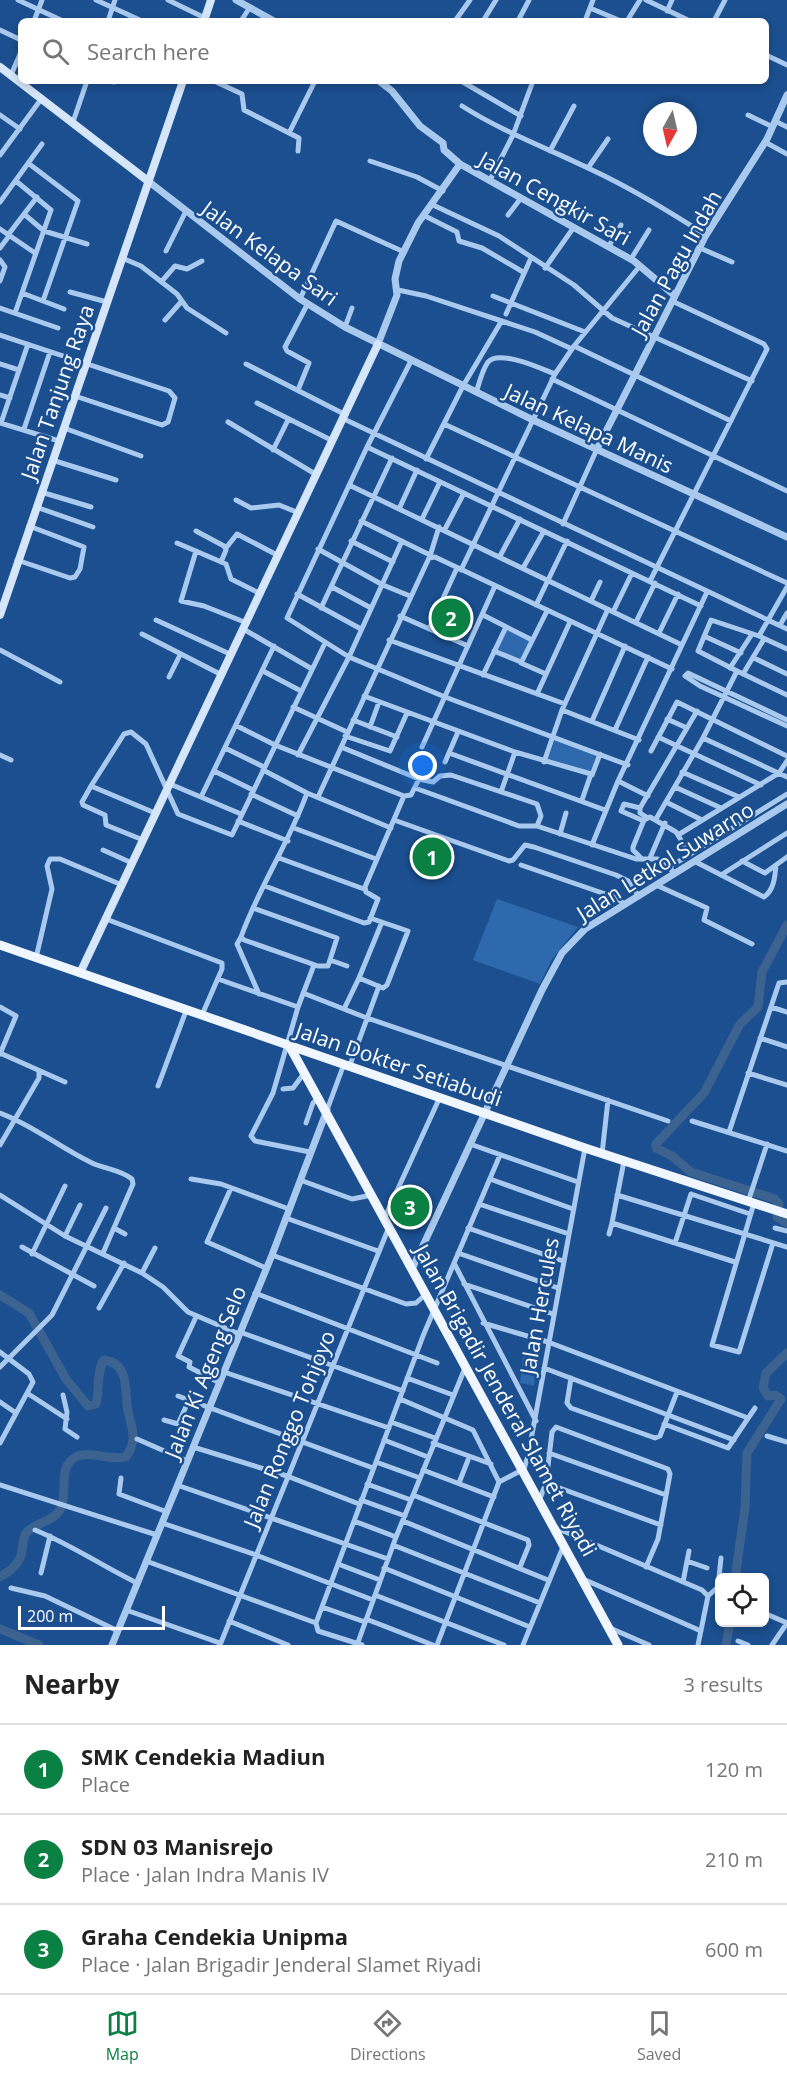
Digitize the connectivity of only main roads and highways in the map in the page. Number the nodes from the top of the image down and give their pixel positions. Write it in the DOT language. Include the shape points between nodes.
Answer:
graph roads {
  1 [pos="211,0"];
  2 [pos="204,18"];
  3 [pos="0,67"];
  4 [pos="18,80"];
  5 [pos="23,84"];
  6 [pos="182,84"];
  7 [pos="148,181"];
  8 [pos="378,344"];
  9 [pos="2,605"];
  10 [pos="0,615"];
  11 [pos="0,945"];
  12 [pos="80,973"];
  13 [pos="287,1046"];
  14 [pos="781,1212"];
  15 [pos="618,1645"];
  1 -- 2 [label="main road"];
  3 -- 4 [label="main road"];
  5 -- 7 [label="main road"];
  6 -- 7 [label="main road, Jalan Tanjung Raya"];
  7 -- 9 [label="main road, Jalan Tanjung Raya"];
  8 -- 12 [label="main road"];
  9 -- 10 [label="main road, Jalan Tanjung Raya"];
  11 -- 12 [label="main road, Jalan Dokter Setiabudi"];
  12 -- 13 [label="main road, Jalan Dokter Setiabudi"];
  13 -- 14 [label="main road, Jalan Dokter Setiabudi"];
  13 -- 15 [label="main road, Jalan Brigadir Jenderal Slamet Riyadi" via="327,1110"];
}
